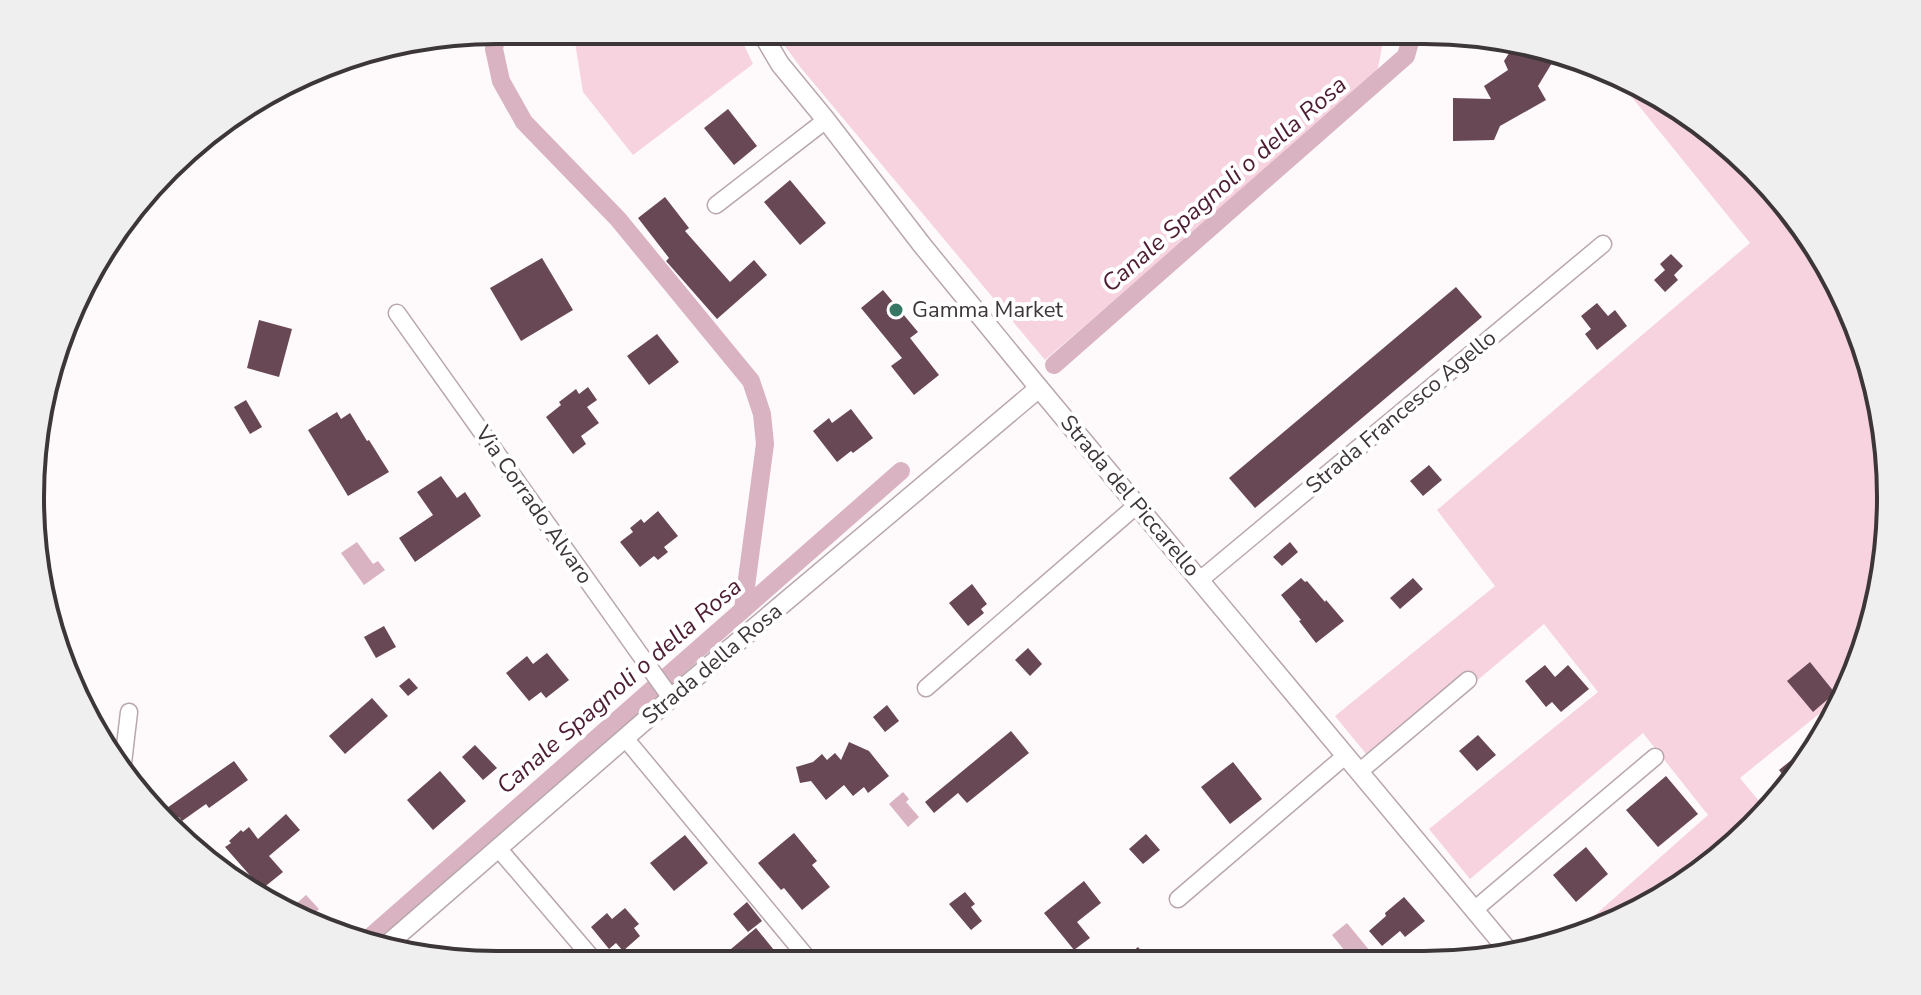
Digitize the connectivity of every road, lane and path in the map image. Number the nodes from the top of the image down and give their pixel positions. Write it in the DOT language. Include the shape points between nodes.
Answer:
graph roads {
  1 [pos="768,44"];
  2 [pos="826,120"];
  3 [pos="716,205"];
  4 [pos="1603,244"];
  5 [pos="397,313"];
  6 [pos="1039,388"];
  7 [pos="1137,505"];
  8 [pos="1200,580"];
  9 [pos="1468,680"];
  10 [pos="926,688"];
  11 [pos="671,698"];
  12 [pos="129,712"];
  13 [pos="625,738"];
  14 [pos="124,755"];
  15 [pos="1345,756"];
  16 [pos="1655,757"];
  17 [pos="1359,772"];
  18 [pos="498,848"];
  19 [pos="1178,899"];
  20 [pos="1474,910"];
  21 [pos="394,939"];
  22 [pos="1502,944"];
  23 [pos="586,951"];
  24 [pos="802,951"];
  1 -- 2 [label="street, Strada del Piccarello"];
  2 -- 3 [label="street"];
  2 -- 6 [label="street, Strada del Piccarello"];
  4 -- 8 [label="street, Strada Francesco Agello"];
  5 -- 11 [label="street, Via Corrado Alvaro"];
  6 -- 7 [label="street, Strada del Piccarello"];
  6 -- 11 [label="street, Strada della Rosa"];
  7 -- 8 [label="street, Strada del Piccarello"];
  7 -- 10 [label="street"];
  8 -- 15 [label="street, Strada del Piccarello"];
  9 -- 17 [label="street"];
  11 -- 13 [label="street, Strada della Rosa"];
  12 -- 14 [label="street"];
  13 -- 18 [label="street, Strada della Rosa"];
  13 -- 24 [label="street"];
  15 -- 17 [label="street, Strada del Piccarello"];
  15 -- 19 [label="street"];
  16 -- 20 [label="street"];
  17 -- 20 [label="street, Strada del Piccarello"];
  18 -- 21 [label="street, Strada della Rosa"];
  18 -- 23 [label="street"];
  20 -- 22 [label="street, Strada del Piccarello"];
}
